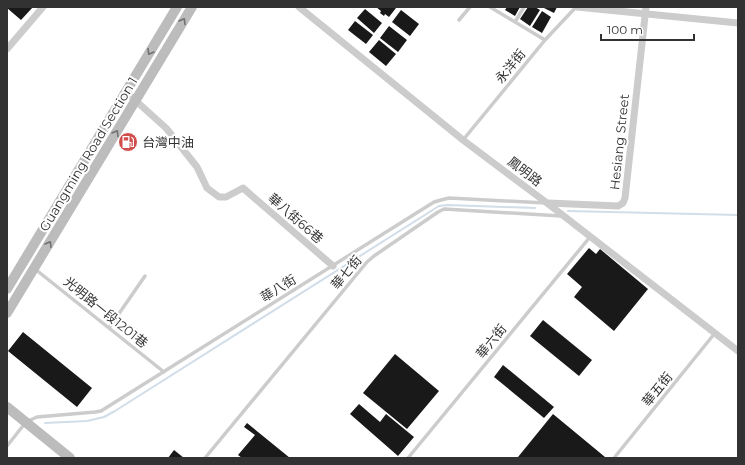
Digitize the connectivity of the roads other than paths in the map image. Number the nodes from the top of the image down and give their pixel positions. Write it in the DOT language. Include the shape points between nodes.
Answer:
graph roads {
  1 [pos="43,7"];
  2 [pos="177,7"];
  3 [pos="192,7"];
  4 [pos="299,7"];
  5 [pos="470,7"];
  6 [pos="490,7"];
  7 [pos="524,7"];
  8 [pos="576,7"];
  9 [pos="645,11"];
  10 [pos="459,20"];
  11 [pos="515,22"];
  12 [pos="738,23"];
  13 [pos="545,40"];
  14 [pos="7,49"];
  15 [pos="126,92"];
  16 [pos="135,101"];
  17 [pos="463,140"];
  18 [pos="89,154"];
  19 [pos="100,160"];
  20 [pos="548,203"];
  21 [pos="563,216"];
  22 [pos="590,237"];
  23 [pos="333,266"];
  24 [pos="35,268"];
  25 [pos="145,276"];
  26 [pos="7,289"];
  27 [pos="7,313"];
  28 [pos="109,328"];
  29 [pos="715,333"];
  30 [pos="738,351"];
  31 [pos="164,372"];
  32 [pos="7,407"];
  33 [pos="26,422"];
  34 [pos="7,446"];
  35 [pos="70,458"];
  36 [pos="205,458"];
  37 [pos="408,458"];
  38 [pos="614,458"];
  1 -- 14 [label="street"];
  2 -- 15 [label="street, Guangming Road Section 1, one-way"];
  16 -- 3 [label="street, Guangming Road Section 1, one-way"];
  4 -- 17 [label="street, 鳳明路"];
  5 -- 10 [label="lane"];
  6 -- 11 [label="lane"];
  7 -- 11 [label="lane"];
  8 -- 9 [label="street"];
  8 -- 13 [label="lane, 永洋街"];
  9 -- 12 [label="street"];
  9 -- 20 [label="street, Hesiang Street" via="623,203 618,206"];
  11 -- 13 [label="lane"];
  13 -- 17 [label="lane, 永洋街"];
  15 -- 16 [label="street"];
  15 -- 18 [label="street, Guangming Road Section 1"];
  19 -- 16 [label="street, Guangming Road Section 1, one-way"];
  16 -- 23 [label="street, 華八街66巷" via="166,128 197,167 207,188 219,197 243,188"];
  17 -- 20 [label="street, 鳳明路"];
  18 -- 19 [label="street"];
  18 -- 26 [label="street, Guangming Road Section 1"];
  24 -- 19 [label="street, Guangming Road Section 1, one-way"];
  20 -- 21 [label="street, 鳳明路"];
  20 -- 23 [label="lane, 華八街" via="449,198 434,202"];
  21 -- 22 [label="street, 鳳明路"];
  21 -- 36 [label="lane, 華七街" via="444,209 425,221 367,262"];
  22 -- 29 [label="street, 鳳明路"];
  22 -- 37 [label="lane, 華六街"];
  23 -- 31 [label="lane, 華八街"];
  24 -- 27 [label="street, Guangming Road Section 1"];
  24 -- 28 [label="lane, 光明路一段1201巷"];
  25 -- 28 [label="lane"];
  28 -- 31 [label="lane, 光明路一段1201巷"];
  29 -- 30 [label="street, 鳳明路"];
  29 -- 38 [label="lane, 華五街"];
  31 -- 33 [label="lane, 華八街" via="101,411 37,416"];
  32 -- 33 [label="street"];
  33 -- 34 [label="lane"];
  33 -- 35 [label="street"];
}
